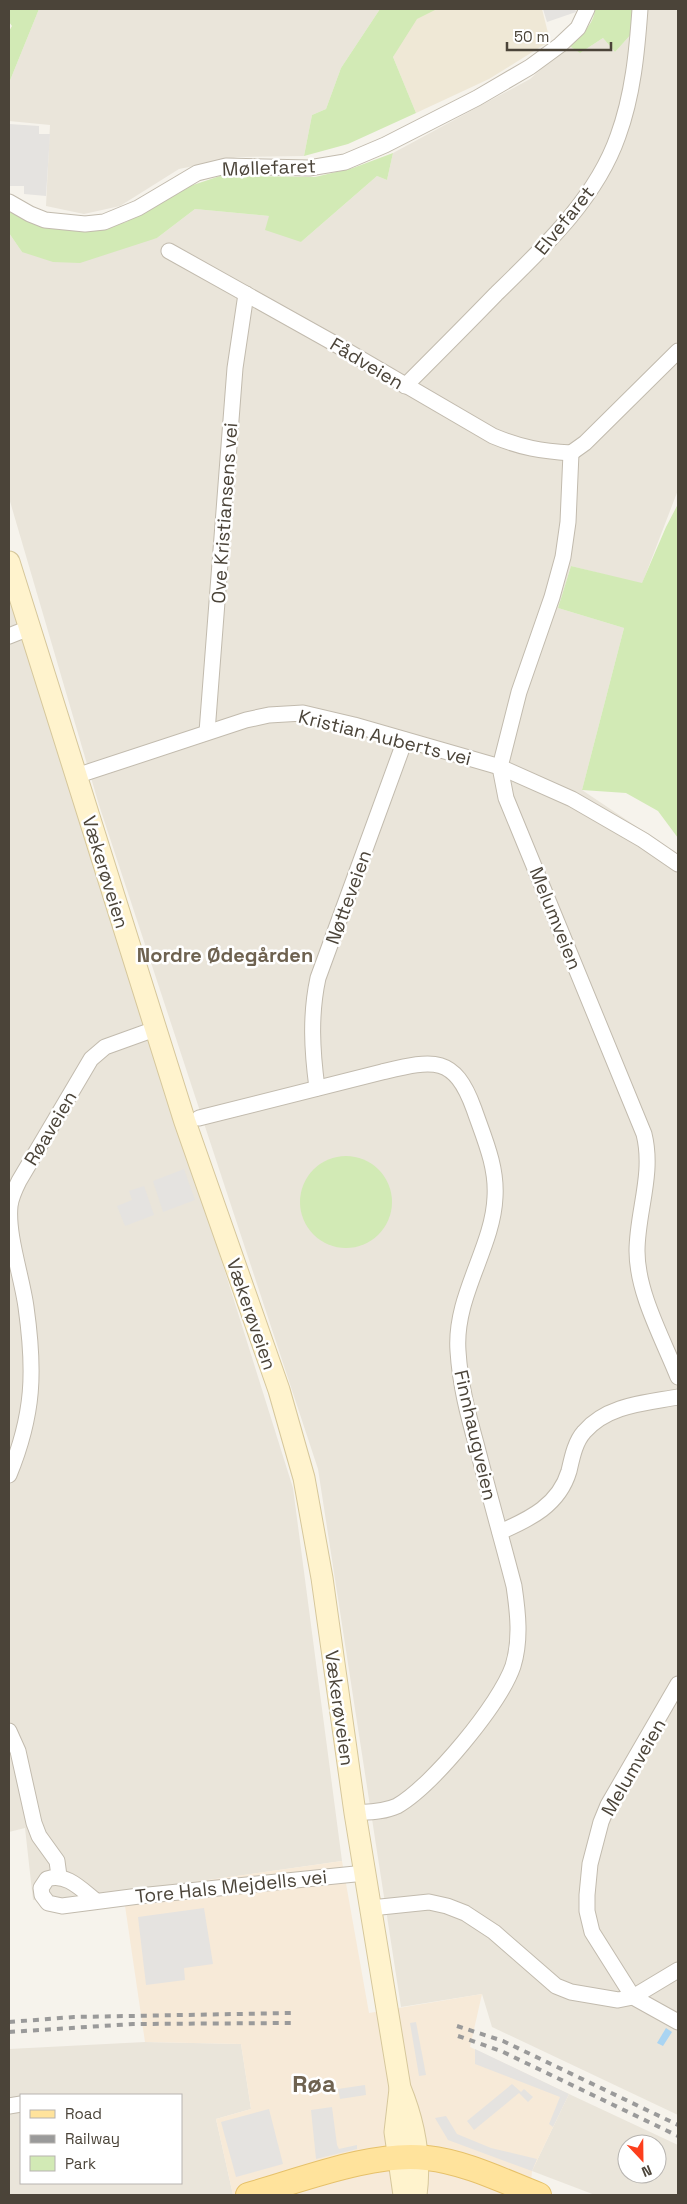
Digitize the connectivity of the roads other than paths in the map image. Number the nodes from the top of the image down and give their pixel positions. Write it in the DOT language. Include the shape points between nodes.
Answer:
graph roads {
  1 [pos="587,9"];
  2 [pos="640,9"];
  3 [pos="9,202"];
  4 [pos="169,251"];
  5 [pos="246,294"];
  6 [pos="678,351"];
  7 [pos="405,386"];
  8 [pos="571,453"];
  9 [pos="9,562"];
  10 [pos="29,628"];
  11 [pos="9,636"];
  12 [pos="207,732"];
  13 [pos="405,740"];
  14 [pos="500,767"];
  15 [pos="76,776"];
  16 [pos="678,864"];
  17 [pos="155,1029"];
  18 [pos="317,1088"];
  19 [pos="199,1118"];
  20 [pos="10,1196"];
  21 [pos="678,1377"];
  22 [pos="678,1398"];
  23 [pos="9,1475"];
  24 [pos="500,1532"];
  25 [pos="678,1684"];
  26 [pos="9,1731"];
  27 [pos="356,1813"];
  28 [pos="365,1873"];
  29 [pos="59,1876"];
  30 [pos="96,1901"];
  31 [pos="371,1908"];
  32 [pos="678,1970"];
  33 [pos="633,1997"];
  34 [pos="678,2022"];
  35 [pos="407,2157"];
  36 [pos="248,2195"];
  37 [pos="404,2195"];
  38 [pos="416,2195"];
  39 [pos="539,2195"];
  1 -- 3 [label="street, Møllefaret" via="578,28 530,67 477,98 345,162 309,168 226,166 197,173 138,208 104,222 84,224 45,220"];
  2 -- 7 [label="street, Elvefaret" via="625,116 598,178 572,215 538,253"];
  4 -- 5 [label="street, Fådveien"];
  5 -- 7 [label="street, Fådveien"];
  5 -- 12 [label="street, Ove Kristiansens vei" via="235,368"];
  6 -- 8 [label="street"];
  7 -- 8 [label="street, Fådveien" via="518,447"];
  8 -- 14 [label="street, Melumveien" via="569,514 563,557 519,692"];
  9 -- 10 [label="main road, Vækerøveien"];
  10 -- 11 [label="street"];
  10 -- 15 [label="main road, Vækerøveien"];
  12 -- 13 [label="street, Kristian Auberts vei" via="269,715 303,713"];
  12 -- 15 [label="street, Kristian Auberts vei"];
  13 -- 14 [label="street, Kristian Auberts vei"];
  13 -- 18 [label="street, Nøtteveien" via="318,978 311,1032"];
  14 -- 16 [label="street, Kristian Auberts vei" via="572,799"];
  14 -- 21 [label="street, Melumveien" via="506,798 644,1134 648,1165 637,1230 638,1269 642,1289"];
  15 -- 17 [label="main road, Vækerøveien"];
  17 -- 20 [label="street, Røaveien" via="105,1047 91,1059"];
  17 -- 27 [label="main road, Vækerøveien" via="278,1390 304,1478"];
  18 -- 19 [label="street, Finnhaugveien"];
  18 -- 24 [label="street, Finnhaugveien" via="407,1066 430,1064 457,1074 466,1089 490,1152 495,1196 489,1229 469,1281 457,1348 466,1406"];
  20 -- 23 [label="street, Røaveien" via="11,1224 26,1306 31,1377 26,1424"];
  22 -- 24 [label="street" via="629,1405 593,1423 576,1444 568,1476 549,1506 530,1519"];
  24 -- 27 [label="street, Finnhaugveien" via="519,1614 513,1664 504,1686 470,1733 425,1784 396,1806"];
  25 -- 33 [label="street, Melumveien" via="608,1805 590,1864 587,1903 592,1932"];
  26 -- 29 [label="street" via="18,1750 34,1823 57,1861"];
  27 -- 28 [label="main road, Vækerøveien"];
  28 -- 30 [label="street, Tore Hals Mejdells vei"];
  28 -- 31 [label="main road, Vækerøveien"];
  29 -- 30 [label="street"];
  29 -- 30 [label="street, Tore Hals Mejdells vei" via="47,1879 41,1888 48,1902 62,1906"];
  31 -- 33 [label="street" via="429,1902 447,1906 465,1913 494,1932 556,1986 571,1992 618,2000"];
  31 -- 35 [label="main road, Vækerøveien" via="400,2088 395,2132"];
  32 -- 33 [label="street"];
  33 -- 34 [label="street, Melumveien"];
  35 -- 36 [label="main road" via="339,2169"];
  35 -- 37 [label="main road, Vækerøveien"];
  35 -- 38 [label="main road, Vækerøveien"];
  35 -- 39 [label="main road" via="439,2160"];
}
